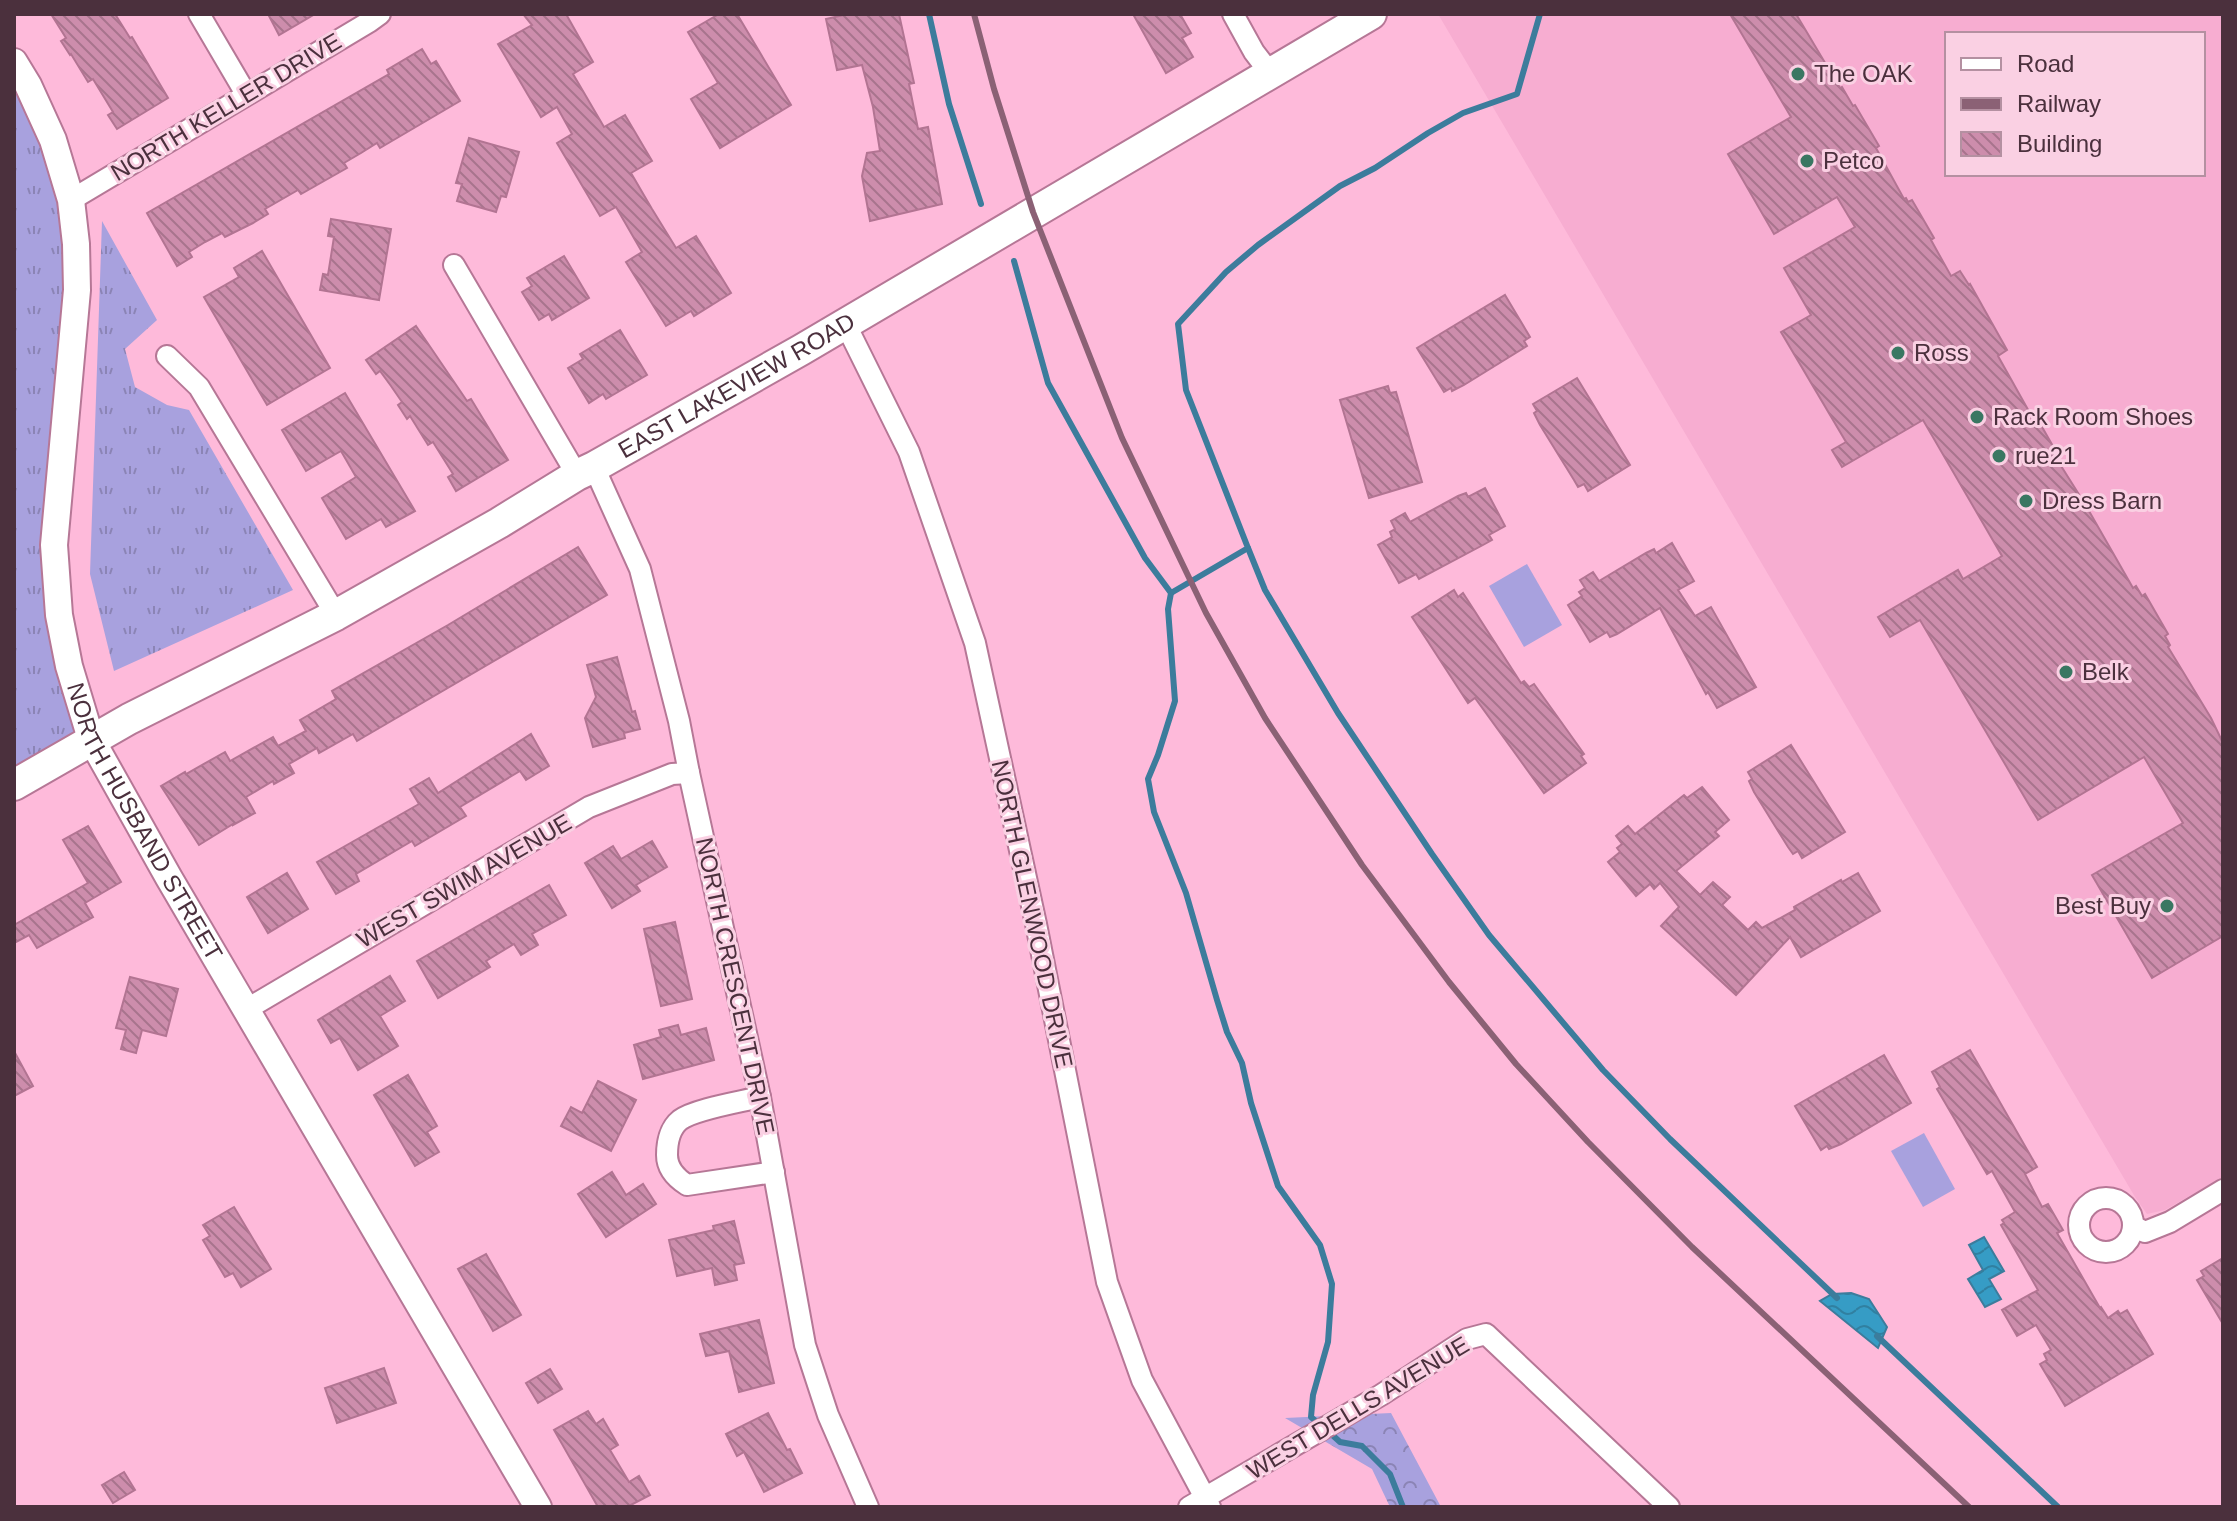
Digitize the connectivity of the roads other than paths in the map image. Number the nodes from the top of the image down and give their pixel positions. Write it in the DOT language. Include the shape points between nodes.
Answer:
graph roads {
  1 [pos="199,14"];
  2 [pos="380,14"];
  3 [pos="1233,14"];
  4 [pos="1371,14"];
  5 [pos="14,62"];
  6 [pos="1270,73"];
  7 [pos="246,94"];
  8 [pos="71,200"];
  9 [pos="454,265"];
  10 [pos="845,323"];
  11 [pos="167,356"];
  12 [pos="586,471"];
  13 [pos="336,615"];
  14 [pos="91,739"];
  15 [pos="689,773"];
  16 [pos="14,785"];
  17 [pos="247,1009"];
  18 [pos="760,1097"];
  19 [pos="774,1172"];
  20 [pos="2223,1190"];
  21 [pos="2133,1226"];
  22 [pos="1202,1504"];
  23 [pos="538,1507"];
  24 [pos="868,1507"];
  25 [pos="1669,1507"];
  1 -- 7 [label="street"];
  2 -- 7 [label="street, NORTH KELLER DRIVE"];
  3 -- 6 [label="street"];
  4 -- 6 [label="main road, EAST LAKEVIEW ROAD"];
  5 -- 8 [label="street, NORTH HUSBAND STREET" via="53,140"];
  6 -- 10 [label="main road, EAST LAKEVIEW ROAD"];
  7 -- 8 [label="street, NORTH KELLER DRIVE"];
  8 -- 14 [label="street, NORTH HUSBAND STREET" via="77,290 54,545 61,627"];
  9 -- 12 [label="street, NORTH CRESCENT DRIVE"];
  10 -- 12 [label="main road, EAST LAKEVIEW ROAD"];
  10 -- 22 [label="street, NORTH GLENWOOD DRIVE" via="909,452 975,643 1107,1282 1142,1380"];
  11 -- 13 [label="street" via="199,387"];
  12 -- 13 [label="main road, EAST LAKEVIEW ROAD"];
  12 -- 15 [label="street, NORTH CRESCENT DRIVE" via="640,569"];
  13 -- 14 [label="main road, EAST LAKEVIEW ROAD"];
  14 -- 16 [label="main road, EAST LAKEVIEW ROAD"];
  14 -- 17 [label="street, NORTH HUSBAND STREET"];
  15 -- 17 [label="street, WEST SWIM AVENUE" via="672,774 589,807"];
  15 -- 18 [label="street, NORTH CRESCENT DRIVE"];
  17 -- 23 [label="street, NORTH HUSBAND STREET"];
  18 -- 19 [label="street, NORTH CRESCENT DRIVE"];
  18 -- 19 [label="street" via="680,1120 667,1143 667,1161 675,1177 687,1185"];
  19 -- 24 [label="street, NORTH CRESCENT DRIVE" via="805,1345"];
  20 -- 21 [label="street" via="2145,1232"];
  22 -- 25 [label="street, WEST DELLS AVENUE" via="1467,1339 1486,1334"];
}
